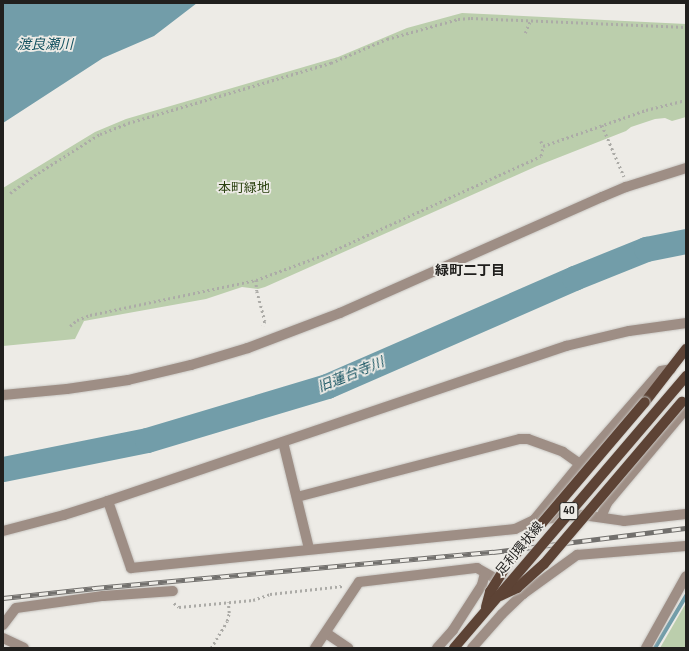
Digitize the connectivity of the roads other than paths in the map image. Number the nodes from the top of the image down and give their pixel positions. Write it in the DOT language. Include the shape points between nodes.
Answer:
graph roads {
  1 [pos="686,168"];
  2 [pos="686,323"];
  3 [pos="686,348"];
  4 [pos="671,369"];
  5 [pos="686,376"];
  6 [pos="3,396"];
  7 [pos="685,403"];
  8 [pos="284,442"];
  9 [pos="580,464"];
  10 [pos="297,497"];
  11 [pos="108,501"];
  12 [pos="686,514"];
  13 [pos="601,517"];
  14 [pos="534,520"];
  15 [pos="3,531"];
  16 [pos="686,546"];
  17 [pos="309,549"];
  18 [pos="485,573"];
  19 [pos="686,576"];
  20 [pos="169,591"];
  21 [pos="523,594"];
  22 [pos="496,598"];
  23 [pos="485,611"];
  24 [pos="3,625"];
  25 [pos="326,633"];
  26 [pos="3,638"];
  27 [pos="24,648"];
  28 [pos="316,648"];
  29 [pos="348,648"];
  30 [pos="437,648"];
  31 [pos="454,648"];
  32 [pos="472,648"];
  33 [pos="646,648"];
  1 -- 6 [label="street" via="608,194 340,313 248,348 191,366 128,380"];
  2 -- 8 [label="street" via="566,346"];
  3 -- 4 [label="main road"];
  4 -- 9 [label="street" via="661,371"];
  4 -- 23 [label="main road, bridge" via="508,563 490,592"];
  5 -- 22 [label="main road, 足利環状線 / 40, bridge"];
  7 -- 13 [label="street" via="608,503"];
  7 -- 22 [label="main road, bridge" via="544,564 517,588"];
  8 -- 10 [label="street"];
  8 -- 11 [label="street"];
  9 -- 10 [label="street" via="563,452 528,439 520,439"];
  9 -- 14 [label="street"];
  10 -- 17 [label="street"];
  11 -- 15 [label="street" via="64,516"];
  11 -- 17 [label="street" via="131,568"];
  12 -- 13 [label="street" via="624,521"];
  13 -- 14 [label="street" via="583,515"];
  14 -- 17 [label="street" via="515,529"];
  16 -- 21 [label="street" via="577,555"];
  18 -- 21 [label="street"];
  18 -- 25 [label="street" via="477,568 359,582"];
  18 -- 30 [label="street" via="482,585 453,630"];
  19 -- 33 [label="street"];
  20 -- 24 [label="street" via="103,596 16,608"];
  21 -- 32 [label="street"];
  22 -- 23 [label="main road, 足利環状線 / 40, bridge"];
  23 -- 31 [label="main road, 足利環状線 / 40, bridge"];
  25 -- 28 [label="street"];
  25 -- 29 [label="street"];
  26 -- 27 [label="street"];
}
